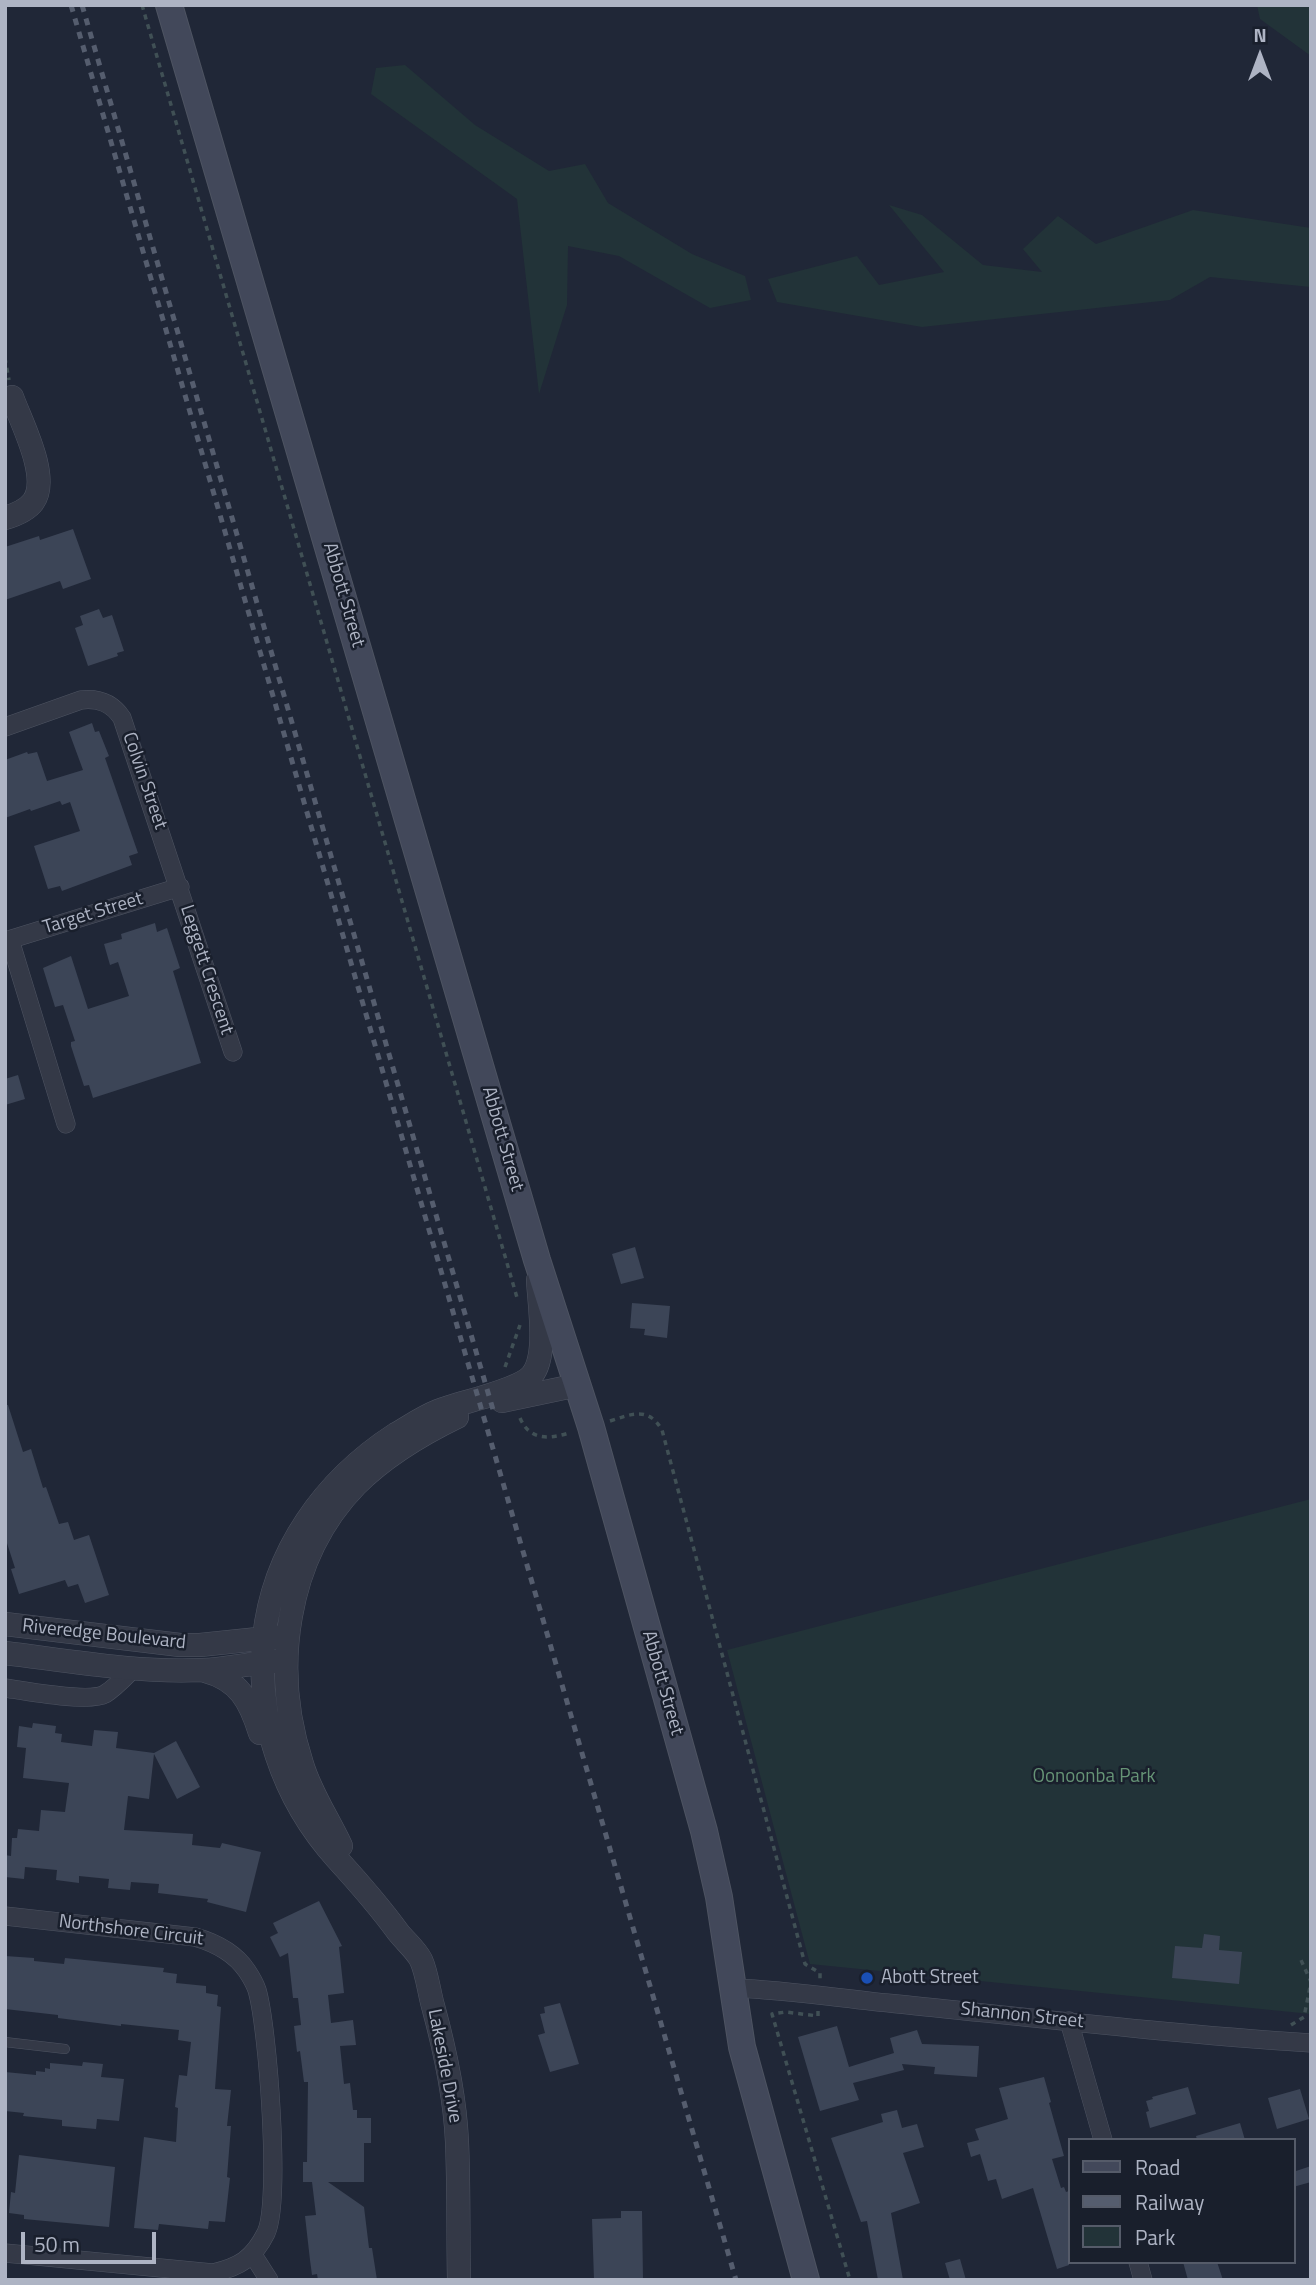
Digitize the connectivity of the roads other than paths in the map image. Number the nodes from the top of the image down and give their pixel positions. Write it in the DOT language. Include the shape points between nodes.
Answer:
graph roads {
  1 [pos="169,5"];
  2 [pos="12,397"];
  3 [pos="5,518"];
  4 [pos="5,727"];
  5 [pos="180,887"];
  6 [pos="7,940"];
  7 [pos="233,1052"];
  8 [pos="66,1125"];
  9 [pos="537,1260"];
  10 [pos="578,1384"];
  11 [pos="512,1393"];
  12 [pos="5,1624"];
  13 [pos="287,1636"];
  14 [pos="264,1650"];
  15 [pos="5,1653"];
  16 [pos="287,1660"];
  17 [pos="134,1668"];
  18 [pos="205,1670"];
  19 [pos="5,1688"];
  20 [pos="301,1811"];
  21 [pos="355,1877"];
  22 [pos="5,1916"];
  23 [pos="734,1988"];
  24 [pos="1069,2021"];
  25 [pos="5,2042"];
  26 [pos="1311,2043"];
  27 [pos="65,2049"];
  28 [pos="1102,2138"];
  29 [pos="5,2253"];
  30 [pos="253,2255"];
  31 [pos="269,2280"];
  32 [pos="459,2280"];
  33 [pos="806,2280"];
  1 -- 9 [label="main road, Abbott Street"];
  2 -- 3 [label="street" via="40,485 33,503"];
  4 -- 5 [label="street, Colvin Street" via="81,700 106,702 116,709"];
  5 -- 6 [label="street, Target Street"];
  5 -- 7 [label="street, Leggett Crescent"];
  6 -- 8 [label="street"];
  9 -- 10 [label="main road, Abbott Street"];
  9 -- 11 [label="street, Lakeside Drive" via="539,1361 532,1375"];
  10 -- 11 [label="street, Lakeside Drive"];
  10 -- 23 [label="main road, Abbott Street" via="704,1831"];
  11 -- 13 [label="street, Lakeside Drive" via="426,1434 355,1486 327,1521 309,1555 298,1582"];
  11 -- 14 [label="street, Lakeside Drive" via="456,1404 421,1418 340,1478 313,1510 287,1555 272,1596"];
  12 -- 14 [label="street, Riveredge Boulevard"];
  13 -- 14 [label="street, Riveredge Boulevard"];
  13 -- 16 [label="street, Lakeside Drive"];
  14 -- 16 [label="street, Riveredge Boulevard"];
  14 -- 18 [label="street, Riveredge Boulevard"];
  14 -- 20 [label="street, Lakeside Drive" via="271,1740"];
  15 -- 17 [label="street, Riveredge Boulevard"];
  16 -- 21 [label="street, Lakeside Drive" via="289,1709 301,1763"];
  17 -- 18 [label="street, Riveredge Boulevard"];
  17 -- 19 [label="street" via="99,1697"];
  18 -- 20 [label="street" via="232,1681 243,1695 254,1715 274,1781"];
  20 -- 21 [label="street, Lakeside Drive" via="320,1840"];
  21 -- 32 [label="street, Lakeside Drive" via="421,1960 445,2051 457,2139"];
  22 -- 30 [label="street, Northshore Circuit" via="195,1937 237,1958 256,1989 271,2096 272,2202 267,2231"];
  23 -- 24 [label="street, Shannon Street"];
  23 -- 33 [label="main road, Abbott Street" via="753,2092"];
  24 -- 26 [label="street, Shannon Street"];
  24 -- 28 [label="street"];
  25 -- 27 [label="lane"];
  29 -- 30 [label="street" via="213,2273 233,2268"];
  30 -- 31 [label="street"];
}
